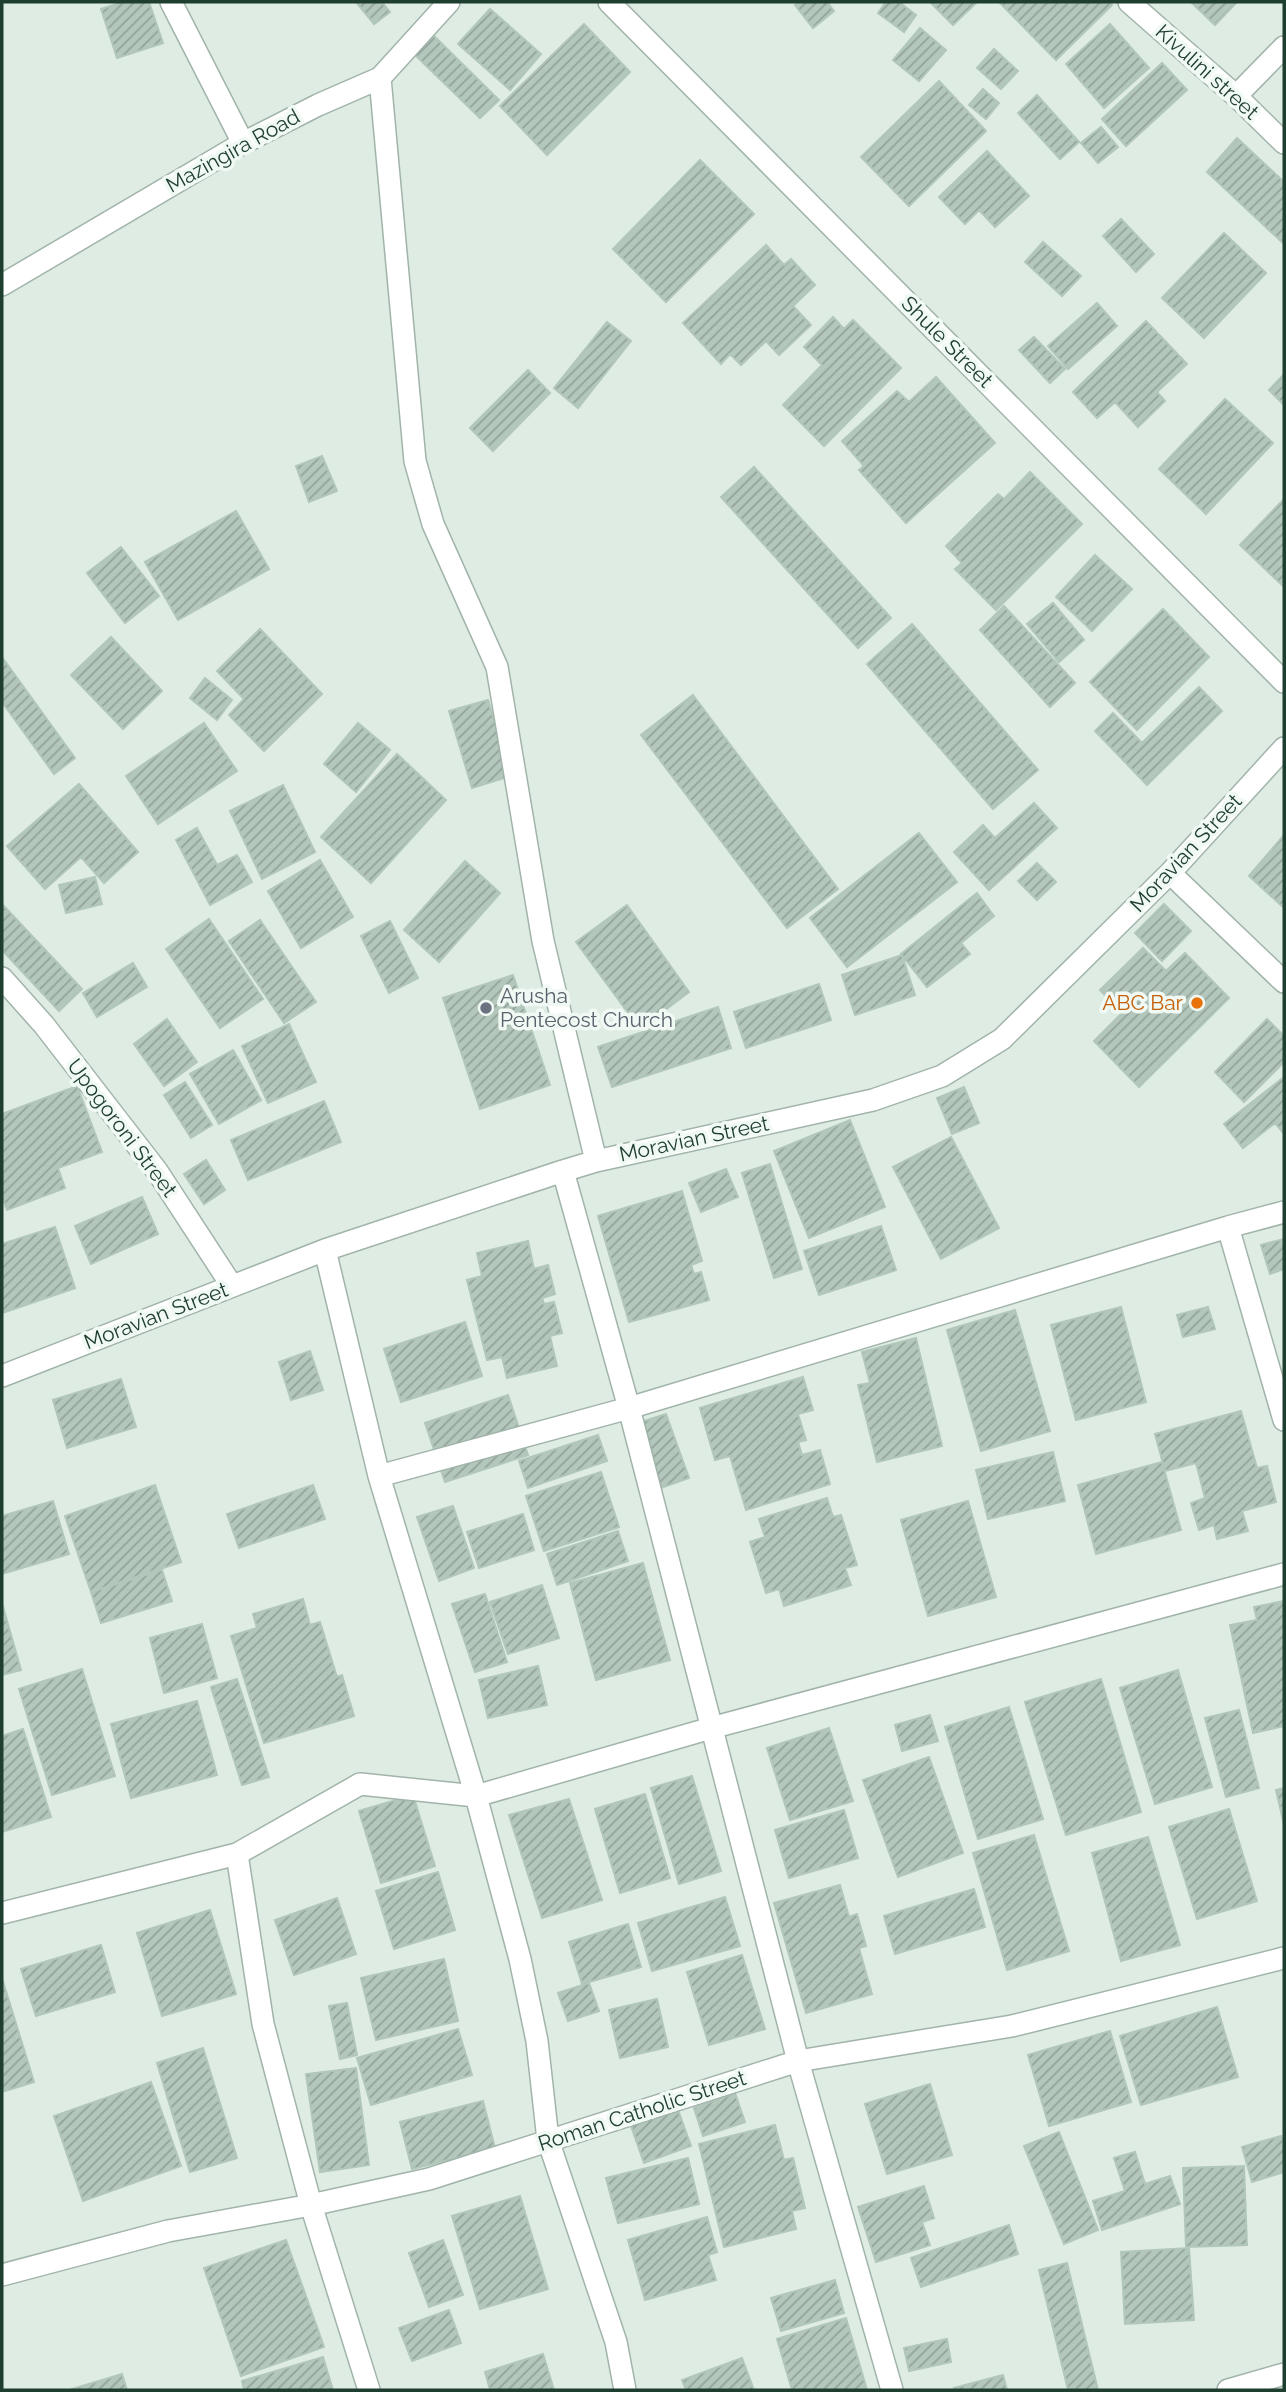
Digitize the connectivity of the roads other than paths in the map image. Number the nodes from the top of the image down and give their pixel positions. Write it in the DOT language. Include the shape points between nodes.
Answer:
graph roads {
  1 [pos="171,2"];
  2 [pos="449,2"];
  3 [pos="609,2"];
  4 [pos="1129,2"];
  5 [pos="1284,47"];
  6 [pos="380,78"];
  7 [pos="1236,96"];
  8 [pos="243,143"];
  9 [pos="1284,143"];
  10 [pos="2,285"];
  11 [pos="1284,682"];
  12 [pos="1284,748"];
  13 [pos="1170,873"];
  14 [pos="2,978"];
  15 [pos="1284,982"];
  16 [pos="596,1161"];
  17 [pos="563,1171"];
  18 [pos="1284,1212"];
  19 [pos="1228,1227"];
  20 [pos="325,1250"];
  21 [pos="232,1286"];
  22 [pos="2,1376"];
  23 [pos="629,1408"];
  24 [pos="1284,1420"];
  25 [pos="379,1476"];
  26 [pos="1284,1574"];
  27 [pos="711,1728"];
  28 [pos="476,1796"];
  29 [pos="237,1854"];
  30 [pos="2,1913"];
  31 [pos="1284,1958"];
  32 [pos="798,2061"];
  33 [pos="548,2140"];
  34 [pos="310,2205"];
  35 [pos="2,2276"];
  36 [pos="1284,2374"];
  37 [pos="369,2390"];
  38 [pos="625,2390"];
  39 [pos="892,2390"];
  40 [pos="1228,2390"];
  1 -- 8 [label="street"];
  2 -- 6 [label="street, Mazingira Road"];
  3 -- 11 [label="street, Shule Street"];
  4 -- 7 [label="street, Kivulini street"];
  5 -- 7 [label="street"];
  6 -- 8 [label="street, Mazingira Road"];
  6 -- 16 [label="street" via="415,461 433,524 497,667 543,941"];
  7 -- 9 [label="street, Kivulini street"];
  8 -- 10 [label="street, Mazingira Road"];
  12 -- 13 [label="street, Moravian Street"];
  13 -- 15 [label="street"];
  13 -- 16 [label="street, Moravian Street" via="1002,1039 942,1076 873,1100"];
  14 -- 21 [label="street, Upogoroni Street" via="157,1171"];
  16 -- 17 [label="street, Moravian Street"];
  17 -- 20 [label="street, Moravian Street"];
  17 -- 23 [label="street"];
  18 -- 19 [label="street"];
  19 -- 23 [label="street"];
  19 -- 24 [label="street"];
  20 -- 21 [label="street, Moravian Street"];
  20 -- 25 [label="street"];
  21 -- 22 [label="street, Moravian Street"];
  23 -- 25 [label="street"];
  23 -- 27 [label="street"];
  25 -- 28 [label="street"];
  26 -- 27 [label="street"];
  27 -- 28 [label="street"];
  27 -- 32 [label="street"];
  28 -- 29 [label="street" via="360,1784"];
  28 -- 33 [label="street" via="520,1959 537,2041"];
  29 -- 30 [label="street"];
  29 -- 34 [label="street" via="263,2024"];
  31 -- 32 [label="street, Roman Catholic Street" via="1012,2026"];
  32 -- 33 [label="street, Roman Catholic Street"];
  32 -- 39 [label="street"];
  33 -- 34 [label="street, Roman Catholic Street" via="429,2179"];
  33 -- 38 [label="street" via="615,2342"];
  34 -- 35 [label="street, Roman Catholic Street" via="167,2231"];
  34 -- 37 [label="street"];
  36 -- 40 [label="street"];
}
